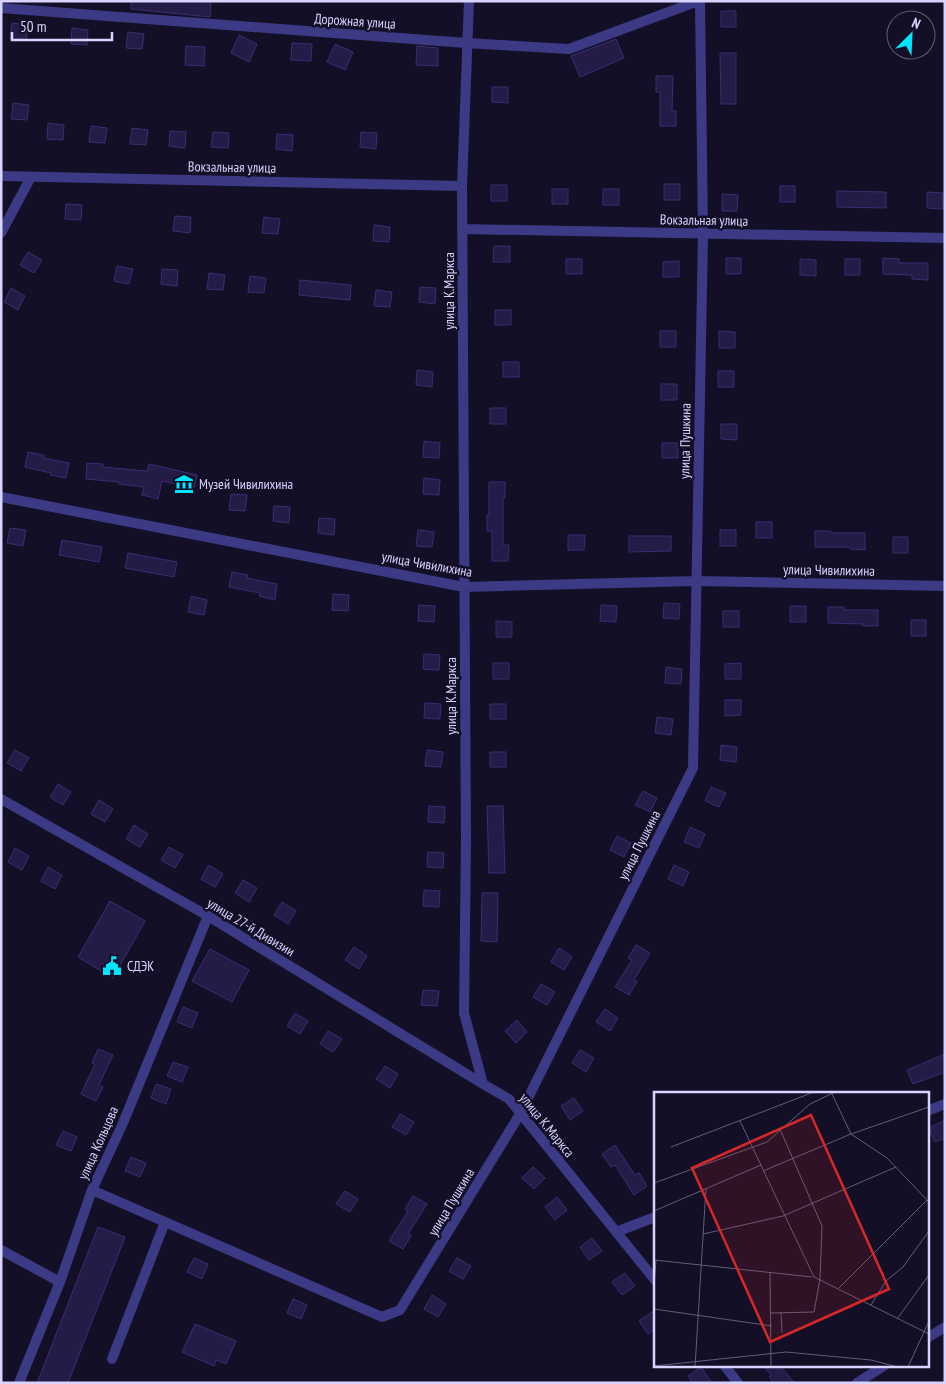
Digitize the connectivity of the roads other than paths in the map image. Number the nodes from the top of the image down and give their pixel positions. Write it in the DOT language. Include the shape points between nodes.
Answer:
graph roads {
  1 [pos="469,1"];
  2 [pos="699,1"];
  3 [pos="1,8"];
  4 [pos="466,44"];
  5 [pos="1,176"];
  6 [pos="31,176"];
  7 [pos="462,186"];
  8 [pos="462,229"];
  9 [pos="1,233"];
  10 [pos="703,234"];
  11 [pos="945,238"];
  12 [pos="1,497"];
  13 [pos="697,581"];
  14 [pos="945,586"];
  15 [pos="464,587"];
  16 [pos="1,798"];
  17 [pos="208,916"];
  18 [pos="483,1084"];
  19 [pos="945,1104"];
  20 [pos="928,1111"];
  21 [pos="520,1114"];
  22 [pos="92,1190"];
  23 [pos="654,1217"];
  24 [pos="165,1222"];
  25 [pos="616,1232"];
  26 [pos="1,1250"];
  27 [pos="654,1279"];
  28 [pos="60,1282"];
  29 [pos="945,1327"];
  30 [pos="928,1337"];
  31 [pos="112,1359"];
  32 [pos="725,1366"];
  33 [pos="883,1366"];
  34 [pos="19,1383"];
  35 [pos="738,1383"];
  36 [pos="857,1383"];
  1 -- 4 [label="street, улица К.Маркса"];
  2 -- 4 [label="street, Дорожная улица" via="569,49"];
  2 -- 10 [label="street, улица Пушкина"];
  3 -- 4 [label="street, Дорожная улица"];
  4 -- 7 [label="street, улица К.Маркса"];
  5 -- 6 [label="street, Вокзальная улица"];
  6 -- 7 [label="street, Вокзальная улица"];
  6 -- 9 [label="street"];
  7 -- 8 [label="street, улица К.Маркса"];
  8 -- 10 [label="street, Вокзальная улица"];
  8 -- 15 [label="street, улица К.Маркса"];
  10 -- 11 [label="street, Вокзальная улица"];
  10 -- 13 [label="street, улица Пушкина"];
  12 -- 15 [label="street, улица Чивилихина"];
  13 -- 14 [label="street, улица Чивилихина"];
  13 -- 15 [label="street, улица Чивилихина"];
  13 -- 21 [label="street, улица Пушкина" via="693,768"];
  15 -- 18 [label="street, улица К.Маркса" via="464,1013"];
  16 -- 17 [label="street, улица 27-й Дивизии"];
  17 -- 18 [label="street, улица 27-й Дивизии"];
  17 -- 22 [label="street, улица Кольцова"];
  18 -- 21 [label="street, улица К.Маркса" via="509,1099"];
  19 -- 20 [label="street"];
  21 -- 24 [label="street, улица Пушкина" via="400,1310 382,1317"];
  21 -- 25 [label="street, улица К.Маркса"];
  22 -- 24 [label="street, улица Пушкина"];
  22 -- 28 [label="street, улица Кольцова"];
  23 -- 25 [label="street"];
  24 -- 31 [label="street"];
  25 -- 27 [label="street, улица К.Маркса"];
  26 -- 28 [label="street"];
  28 -- 34 [label="street, улица Кольцова"];
  29 -- 30 [label="street"];
  32 -- 35 [label="street"];
  33 -- 36 [label="street"];
}
